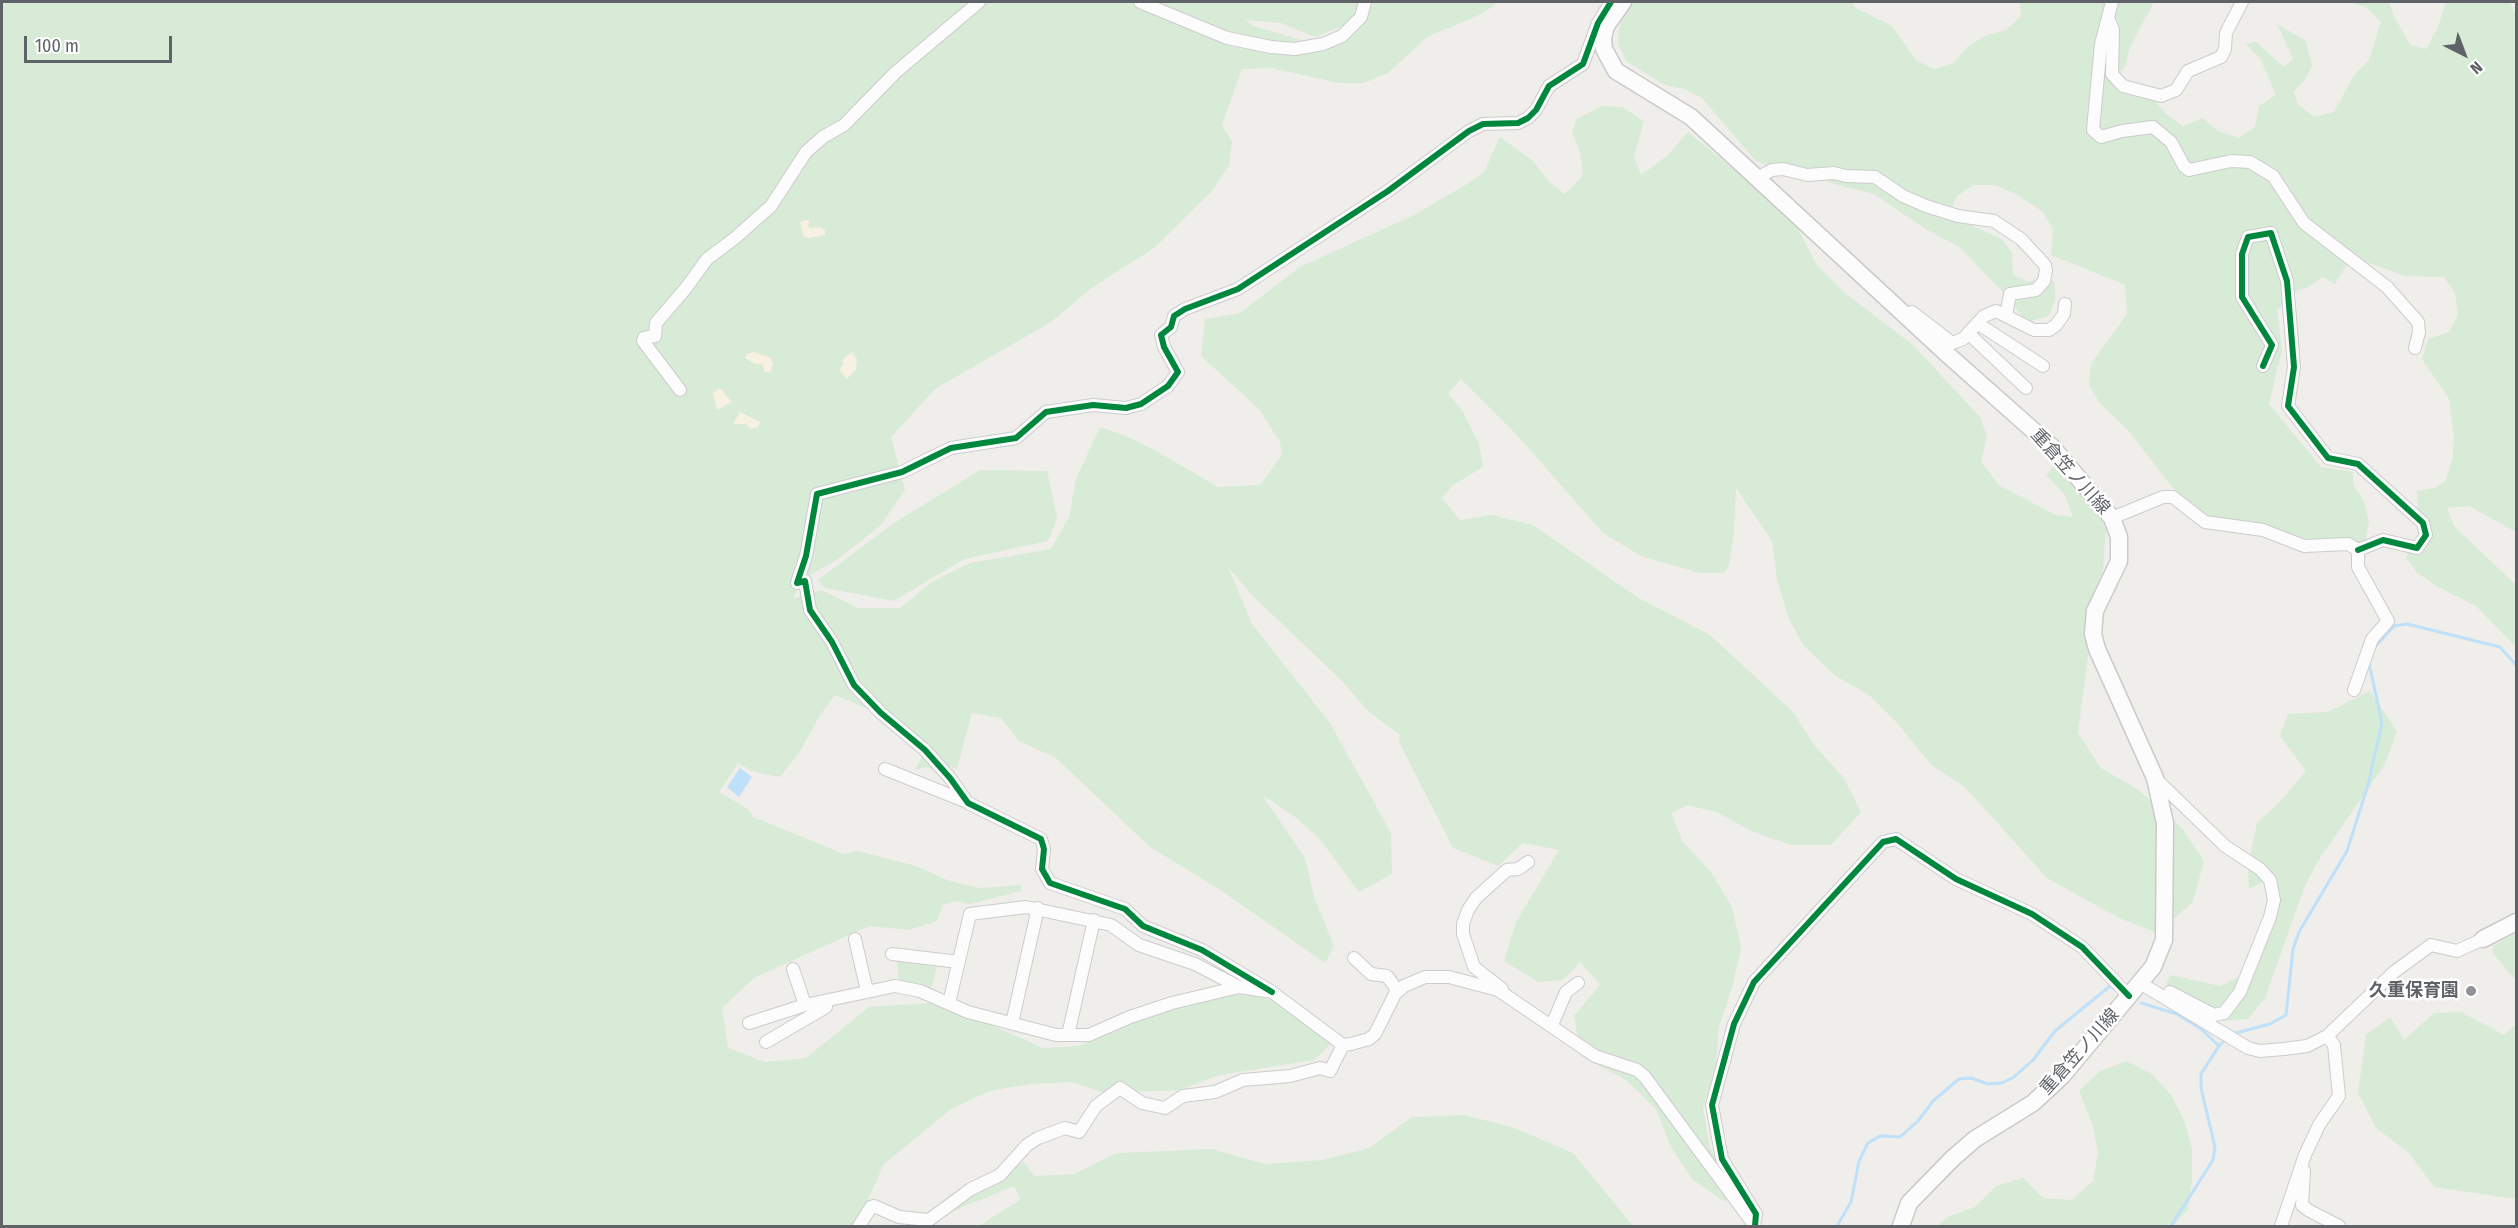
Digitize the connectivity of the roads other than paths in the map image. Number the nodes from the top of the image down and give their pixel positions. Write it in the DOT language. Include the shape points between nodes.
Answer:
graph roads {
  1 [pos="979,2"];
  2 [pos="1140,2"];
  3 [pos="1365,2"];
  4 [pos="1611,2"];
  5 [pos="1623,2"];
  6 [pos="2112,2"];
  7 [pos="2242,2"];
  8 [pos="2108,16"];
  9 [pos="1757,177"];
  10 [pos="2065,304"];
  11 [pos="1903,314"];
  12 [pos="2006,316"];
  13 [pos="1977,323"];
  14 [pos="1968,333"];
  15 [pos="2415,348"];
  16 [pos="2043,366"];
  17 [pos="2263,366"];
  18 [pos="2026,388"];
  19 [pos="680,390"];
  20 [pos="2112,518"];
  21 [pos="2358,550"];
  22 [pos="2354,690"];
  23 [pos="885,769"];
  24 [pos="2155,778"];
  25 [pos="968,802"];
  26 [pos="1528,862"];
  27 [pos="1038,908"];
  28 [pos="1094,920"];
  29 [pos="2517,922"];
  30 [pos="855,939"];
  31 [pos="2483,939"];
  32 [pos="892,954"];
  33 [pos="1354,958"];
  34 [pos="958,963"];
  35 [pos="794,969"];
  36 [pos="1578,983"];
  37 [pos="1239,987"];
  38 [pos="2135,989"];
  39 [pos="867,991"];
  40 [pos="1398,991"];
  41 [pos="1272,992"];
  42 [pos="1509,996"];
  43 [pos="825,1001"];
  44 [pos="949,1003"];
  45 [pos="806,1005"];
  46 [pos="749,1023"];
  47 [pos="1012,1023"];
  48 [pos="1552,1025"];
  49 [pos="1068,1035"];
  50 [pos="2327,1036"];
  51 [pos="766,1042"];
  52 [pos="1343,1045"];
  53 [pos="2305,1155"];
  54 [pos="1754,1225"];
  55 [pos="860,1227"];
  56 [pos="1901,1227"];
  57 [pos="2281,1227"];
  58 [pos="2339,1227"];
  1 -- 19 [label="street" via="896,72 844,125 806,152 771,206 707,259 656,323 655,336 644,338"];
  2 -- 3 [label="street" via="1227,38 1270,48 1296,49 1342,36 1361,17"];
  4 -- 25 [label="street" via="1600,17 1583,64 1549,86 1528,118 1518,123 1491,122 1476,127 1388,191 1238,289 1174,316 1171,327 1161,335 1178,372 1168,386 1141,404 1126,408 1093,405 1046,412 1016,438 951,447 902,472 816,494 797,583 805,581 810,610 854,685 925,750"];
  5 -- 9 [label="main road, 重倉笠ノ川線" via="1606,26 1604,49 1611,66 1691,117"];
  6 -- 8 [label="street"];
  7 -- 8 [label="street" via="2226,33 2222,57 2187,71 2176,90 2162,96 2123,86 2112,74 2113,30"];
  8 -- 15 [label="street" via="2092,130 2101,138 2153,128 2171,142 2189,170 2231,161 2250,162 2273,176 2304,223 2387,286 2418,322"];
  9 -- 11 [label="main road, 重倉笠ノ川線"];
  9 -- 12 [label="street" via="1783,169 1807,175 1875,177 1926,206 1995,221 2034,251 2046,270 2044,281 2036,290 2010,294"];
  10 -- 12 [label="street" via="2064,315 2049,330 2034,330"];
  11 -- 14 [label="street" via="1913,312 1952,343"];
  11 -- 20 [label="main road, 重倉笠ノ川線" via="2053,448"];
  12 -- 13 [label="street" via="1996,311"];
  13 -- 14 [label="street"];
  13 -- 16 [label="street"];
  14 -- 18 [label="street"];
  17 -- 21 [label="street" via="2272,345 2242,297 2242,254 2248,237 2271,233 2287,281 2294,367 2289,406 2328,458 2358,464 2422,523 2426,535 2417,548 2383,540"];
  20 -- 21 [label="street" via="2163,497 2173,497 2205,522 2263,530 2304,546 2348,544"];
  20 -- 24 [label="main road, 重倉笠ノ川線" via="2119,537 2119,561 2095,611 2093,634"];
  21 -- 22 [label="street" via="2358,567 2388,621 2372,639"];
  23 -- 25 [label="street"];
  24 -- 38 [label="main road, 重倉笠ノ川線" via="2165,823 2164,940 2153,967"];
  24 -- 38 [label="street" via="2225,846 2260,869 2270,880 2274,900 2240,992 2224,1013 2214,1015 2160,987"];
  25 -- 41 [label="street" via="1041,839 1042,869 1050,883 1125,909 1143,926 1202,950"];
  26 -- 42 [label="street" via="1507,870 1476,898 1463,924 1474,967"];
  27 -- 28 [label="street"];
  27 -- 34 [label="street" via="970,914"];
  27 -- 47 [label="street"];
  28 -- 37 [label="street" via="1111,925 1139,945 1195,964"];
  28 -- 49 [label="street"];
  29 -- 31 [label="main road"];
  30 -- 39 [label="street"];
  31 -- 50 [label="street" via="2457,951 2431,945 2394,972"];
  32 -- 34 [label="street"];
  33 -- 40 [label="street" via="1371,974 1387,976"];
  34 -- 44 [label="street"];
  35 -- 45 [label="street"];
  36 -- 48 [label="street" via="1566,992"];
  37 -- 41 [label="street"];
  37 -- 49 [label="street" via="1172,1003 1089,1035"];
  38 -- 50 [label="street" via="2260,1052 2307,1046"];
  38 -- 54 [label="street" via="2032,914 1956,879 1896,839 1883,842 1754,982 1734,1024 1712,1105 1722,1159 1756,1214"];
  38 -- 56 [label="main road, 重倉笠ノ川線" via="2047,1091 1976,1139 1917,1194 1909,1203"];
  39 -- 43 [label="street"];
  39 -- 44 [label="street" via="895,986"];
  40 -- 42 [label="street" via="1425,976 1435,976"];
  40 -- 52 [label="street" via="1375,1034 1358,1044"];
  41 -- 52 [label="street"];
  42 -- 48 [label="street"];
  43 -- 45 [label="street"];
  43 -- 51 [label="street" via="826,1008"];
  44 -- 47 [label="street"];
  45 -- 46 [label="street"];
  47 -- 49 [label="street"];
  48 -- 54 [label="street" via="1595,1056 1637,1070 1645,1077"];
  50 -- 53 [label="street" via="2334,1045 2339,1096"];
  52 -- 55 [label="street" via="1330,1071 1320,1068 1282,1077 1243,1080 1215,1092 1184,1096 1165,1108 1144,1104 1120,1088 1096,1106 1079,1132 1065,1128 1038,1138 1000,1175 971,1189 929,1220 899,1217 871,1207"];
  53 -- 57 [label="street"];
  53 -- 58 [label="street" via="2302,1205"];
}
